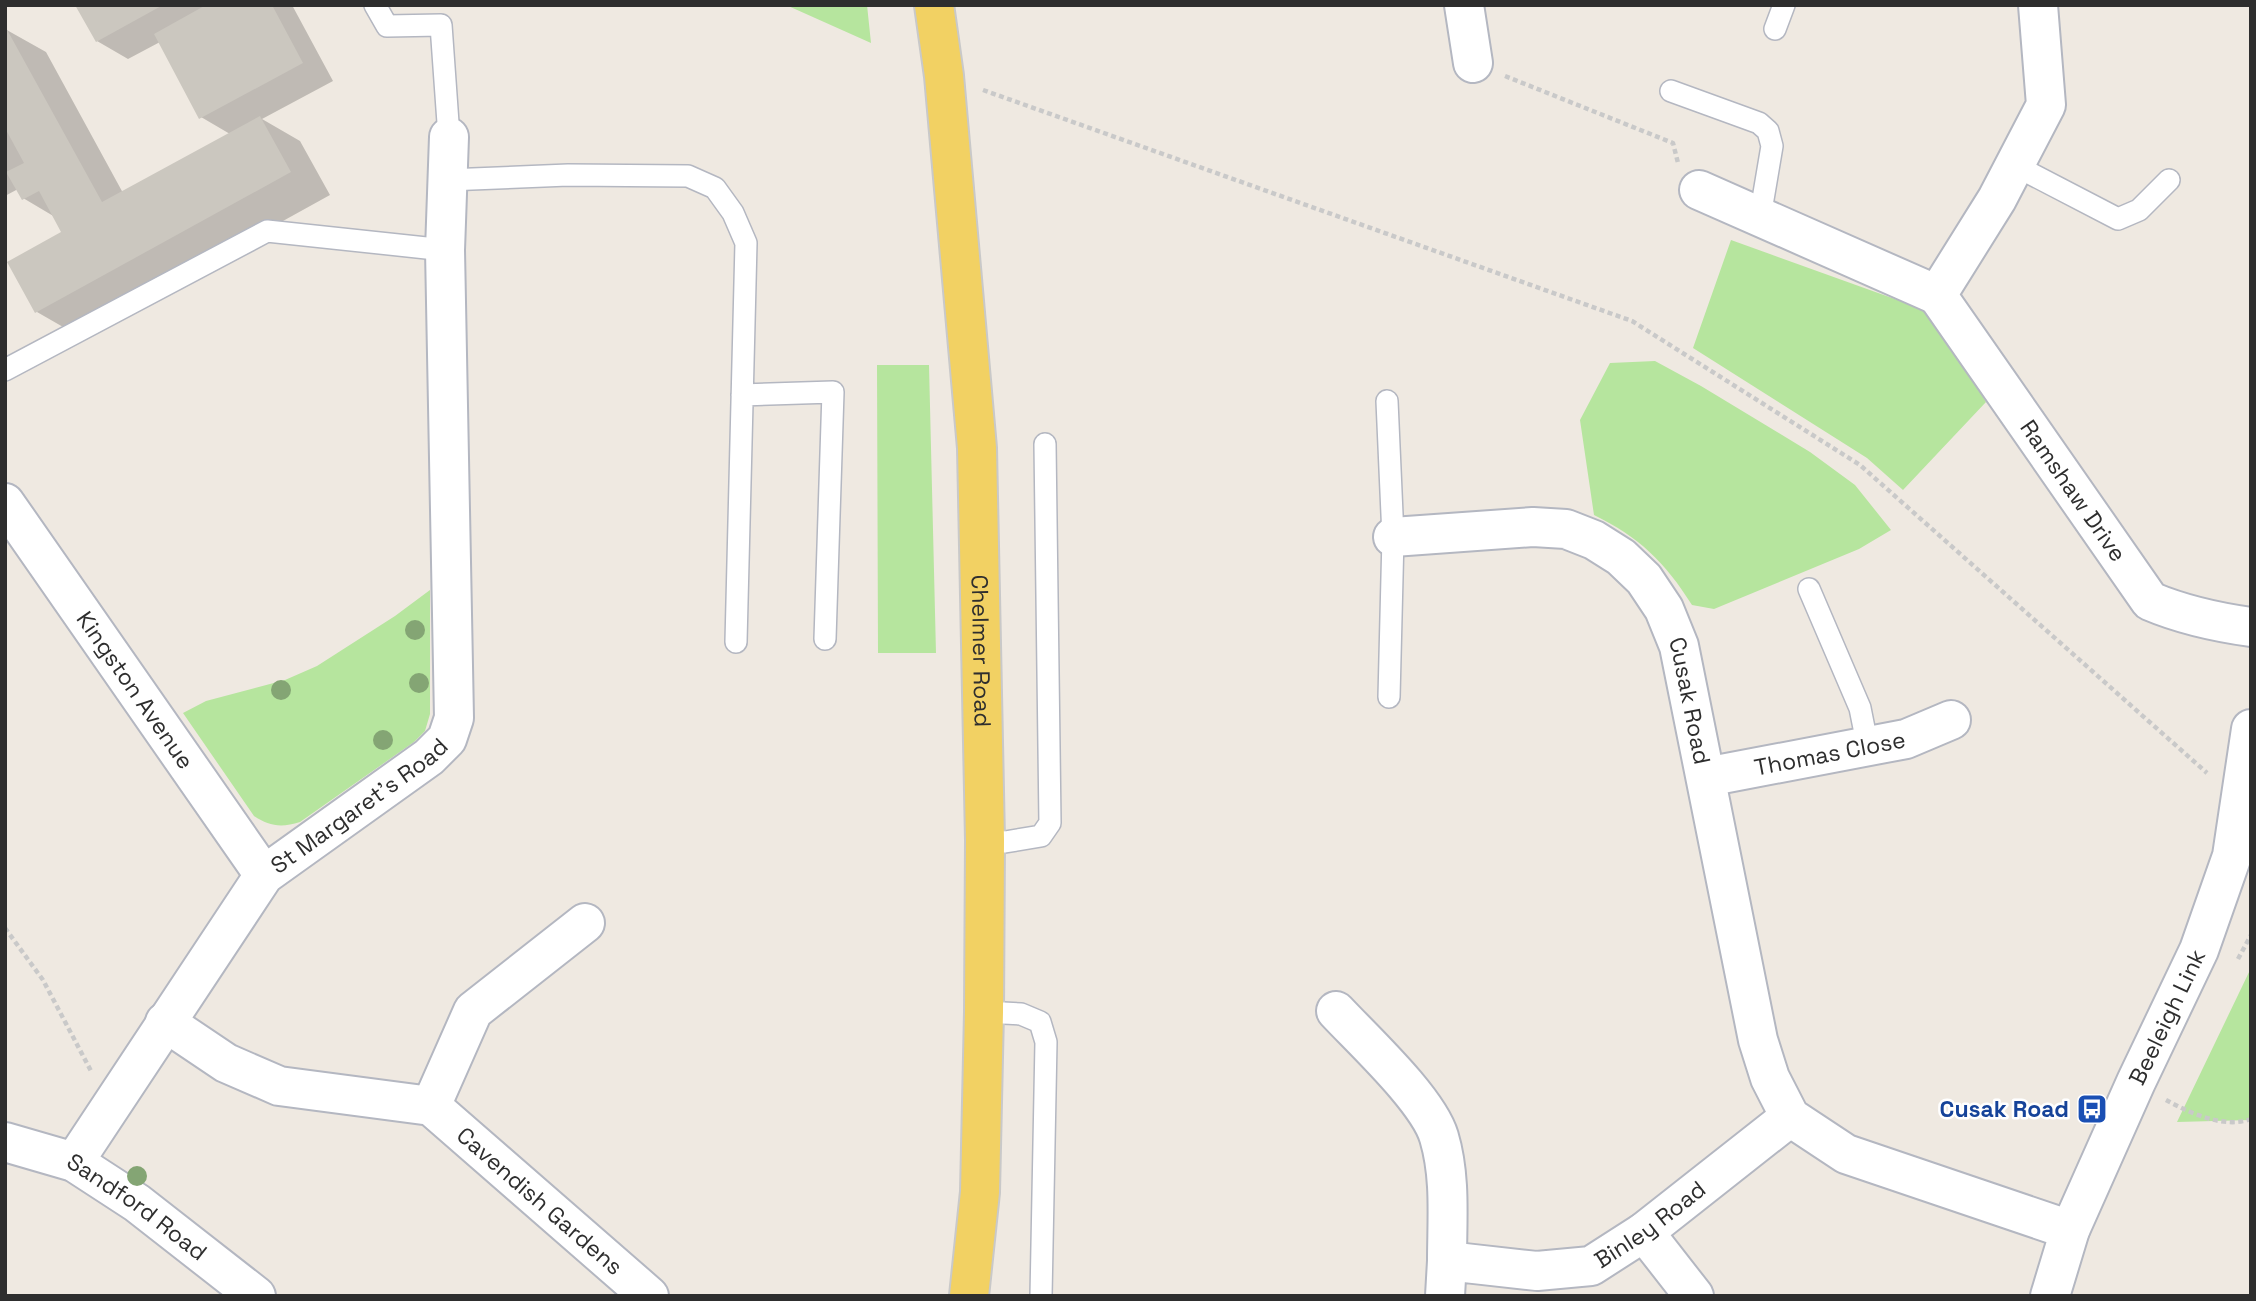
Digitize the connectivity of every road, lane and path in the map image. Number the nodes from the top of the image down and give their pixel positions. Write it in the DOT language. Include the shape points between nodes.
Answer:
graph roads {
  1 [pos="375,5"];
  2 [pos="934,5"];
  3 [pos="1464,5"];
  4 [pos="1784,5"];
  5 [pos="2038,5"];
  6 [pos="1775,29"];
  7 [pos="1473,63"];
  8 [pos="944,76"];
  9 [pos="1671,91"];
  10 [pos="449,137"];
  11 [pos="2014,165"];
  12 [pos="447,180"];
  13 [pos="2169,180"];
  14 [pos="1699,190"];
  15 [pos="1760,217"];
  16 [pos="445,250"];
  17 [pos="1937,295"];
  18 [pos="5,370"];
  19 [pos="742,394"];
  20 [pos="1387,401"];
  21 [pos="1045,444"];
  22 [pos="5,503"];
  23 [pos="1393,537"];
  24 [pos="1809,589"];
  25 [pos="2251,626"];
  26 [pos="825,639"];
  27 [pos="736,642"];
  28 [pos="1389,697"];
  29 [pos="1951,720"];
  30 [pos="2251,729"];
  31 [pos="1868,748"];
  32 [pos="1706,777"];
  33 [pos="2239,801"];
  34 [pos="985,840"];
  35 [pos="264,875"];
  36 [pos="584,922"];
  37 [pos="5,928"];
  38 [pos="1336,1011"];
  39 [pos="984,1012"];
  40 [pos="165,1022"];
  41 [pos="2136,1082"];
  42 [pos="431,1106"];
  43 [pos="110,1107"];
  44 [pos="1790,1117"];
  45 [pos="2251,1119"];
  46 [pos="5,1142"];
  47 [pos="74,1162"];
  48 [pos="2070,1230"];
  49 [pos="1644,1232"];
  50 [pos="1446,1278"];
  51 [pos="256,1296"];
  52 [pos="649,1296"];
  53 [pos="969,1296"];
  54 [pos="1041,1296"];
  55 [pos="1694,1296"];
  56 [pos="2050,1296"];
  1 -- 10 [label="lane" via="387,26 441,25"];
  2 -- 8 [label="main road, Chelmer Road"];
  3 -- 7 [label="street"];
  4 -- 6 [label="lane"];
  5 -- 11 [label="street" via="2046,105"];
  7 -- 14 [label="path" via="1673,143 1681,172"];
  8 -- 33 [label="path" via="1632,321 1860,466"];
  8 -- 34 [label="main road, Chelmer Road" via="978,448"];
  9 -- 15 [label="lane" via="1759,123 1768,131 1772,146"];
  10 -- 12 [label="street, St Margaret's Road"];
  11 -- 13 [label="lane" via="2118,219 2139,211"];
  11 -- 17 [label="street"];
  12 -- 16 [label="street, St Margaret's Road"];
  12 -- 19 [label="lane" via="688,176 715,187 746,243"];
  14 -- 15 [label="street"];
  15 -- 17 [label="street"];
  16 -- 18 [label="lane" via="267,231"];
  16 -- 35 [label="street, St Margaret's Road" via="454,718 447,739 429,757"];
  17 -- 25 [label="street, Ramshaw Drive" via="2150,601 2179,614"];
  19 -- 26 [label="lane" via="833,392"];
  19 -- 27 [label="lane"];
  20 -- 23 [label="lane"];
  21 -- 34 [label="lane" via="1050,823 1041,836"];
  22 -- 35 [label="street, Kingston Avenue"];
  23 -- 28 [label="lane"];
  23 -- 32 [label="street, Cusak Road" via="1533,527 1566,529 1621,557 1644,579 1664,609 1679,646"];
  24 -- 31 [label="lane" via="1860,708"];
  29 -- 31 [label="street, Thomas Close" via="1906,740"];
  30 -- 33 [label="street, Beeleigh Link"];
  31 -- 32 [label="street, Thomas Close"];
  32 -- 44 [label="street, Cusak Road" via="1758,1040 1770,1078"];
  33 -- 41 [label="street, Beeleigh Link" via="2232,856 2199,950"];
  34 -- 39 [label="main road, Chelmer Road"];
  35 -- 40 [label="street, St Margaret's Road"];
  36 -- 42 [label="street" via="473,1011"];
  37 -- 43 [label="path" via="43,980"];
  38 -- 50 [label="street, Binley Road" via="1418,1099 1438,1134 1447,1176"];
  39 -- 53 [label="main road, Chelmer Road" via="980,1192"];
  39 -- 54 [label="lane" via="1021,1014 1040,1022 1046,1042"];
  40 -- 42 [label="street" via="226,1063 279,1086"];
  40 -- 43 [label="street, St Margaret's Road"];
  41 -- 45 [label="path" via="2190,1112 2237,1124"];
  41 -- 48 [label="street, Beeleigh Link"];
  42 -- 52 [label="street, Cavendish Gardens"];
  43 -- 47 [label="street, St Margaret's Road"];
  44 -- 48 [label="street, Cusak Road" via="1846,1154"];
  44 -- 49 [label="street, Binley Road"];
  46 -- 47 [label="street, Sandford Road"];
  47 -- 51 [label="street, Sandford Road" via="137,1203"];
  48 -- 56 [label="street, Beeleigh Link"];
  49 -- 50 [label="street, Binley Road" via="1591,1266"];
  49 -- 55 [label="street"];
}
